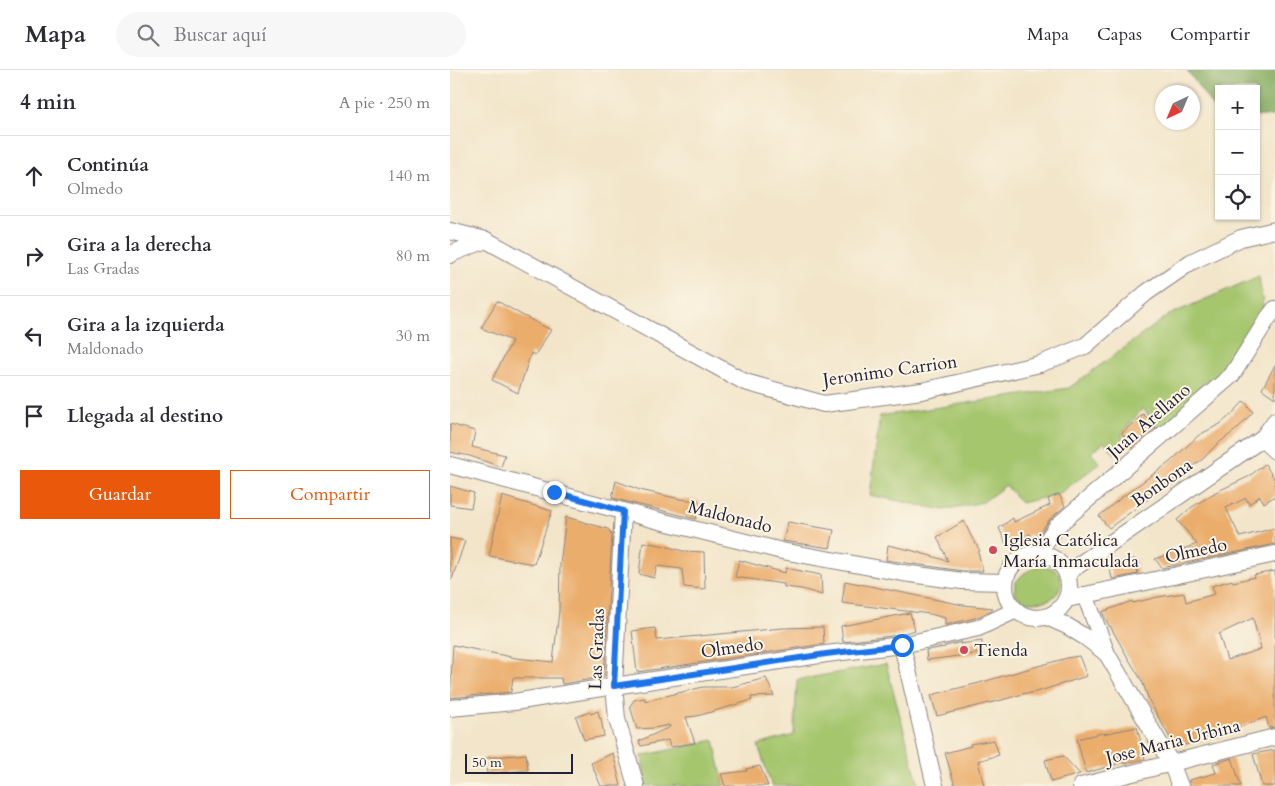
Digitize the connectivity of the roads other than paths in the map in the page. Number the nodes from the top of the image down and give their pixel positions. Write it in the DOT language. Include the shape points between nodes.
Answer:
graph roads {
  1 [pos="1275,230"];
  2 [pos="450,231"];
  3 [pos="486,240"];
  4 [pos="450,255"];
  5 [pos="1275,310"];
  6 [pos="1275,421"];
  7 [pos="1262,439"];
  8 [pos="1275,451"];
  9 [pos="450,465"];
  10 [pos="623,511"];
  11 [pos="1038,553"];
  12 [pos="1275,554"];
  13 [pos="1067,573"];
  14 [pos="1005,582"];
  15 [pos="1086,595"];
  16 [pos="1067,599"];
  17 [pos="1016,610"];
  18 [pos="1047,617"];
  19 [pos="902,645"];
  20 [pos="1107,654"];
  21 [pos="614,686"];
  22 [pos="450,708"];
  23 [pos="1275,737"];
  24 [pos="1171,763"];
  25 [pos="636,786"];
  26 [pos="935,786"];
  27 [pos="1082,786"];
  28 [pos="1180,786"];
  1 -- 3 [label="street, Jeronimo Carrion" via="1241,238 1191,262 1146,292 1085,346 1040,364 922,391 824,404 745,382"];
  2 -- 3 [label="street, Jeronimo Carrion"];
  3 -- 4 [label="street"];
  5 -- 11 [label="street, Juan Arellano" via="1232,375 1057,526"];
  6 -- 7 [label="street, Bonbona"];
  7 -- 8 [label="street"];
  7 -- 13 [label="street, Bonbona"];
  9 -- 10 [label="street, Maldonado"];
  10 -- 14 [label="street, Maldonado" via="782,551 856,565 962,581"];
  10 -- 21 [label="street, Las Gradas"];
  11 -- 13 [label="street" via="1055,559"];
  11 -- 14 [label="street" via="1028,554 1012,564"];
  12 -- 15 [label="street, Olmedo"];
  13 -- 16 [label="street" via="1070,586"];
  14 -- 17 [label="street" via="1006,597"];
  15 -- 16 [label="street, Olmedo"];
  15 -- 20 [label="street"];
  16 -- 18 [label="street" via="1062,607"];
  17 -- 18 [label="street" via="1025,616"];
  17 -- 19 [label="street, Olmedo" via="978,628"];
  18 -- 20 [label="street" via="1085,637"];
  19 -- 21 [label="street, Olmedo"];
  19 -- 26 [label="street"];
  20 -- 24 [label="street"];
  21 -- 22 [label="street, Olmedo" via="514,702"];
  21 -- 25 [label="street, Las Gradas" via="617,718"];
  23 -- 24 [label="street, Jose Maria Urbina"];
  24 -- 27 [label="street, Jose Maria Urbina"];
  24 -- 28 [label="street"];
}
